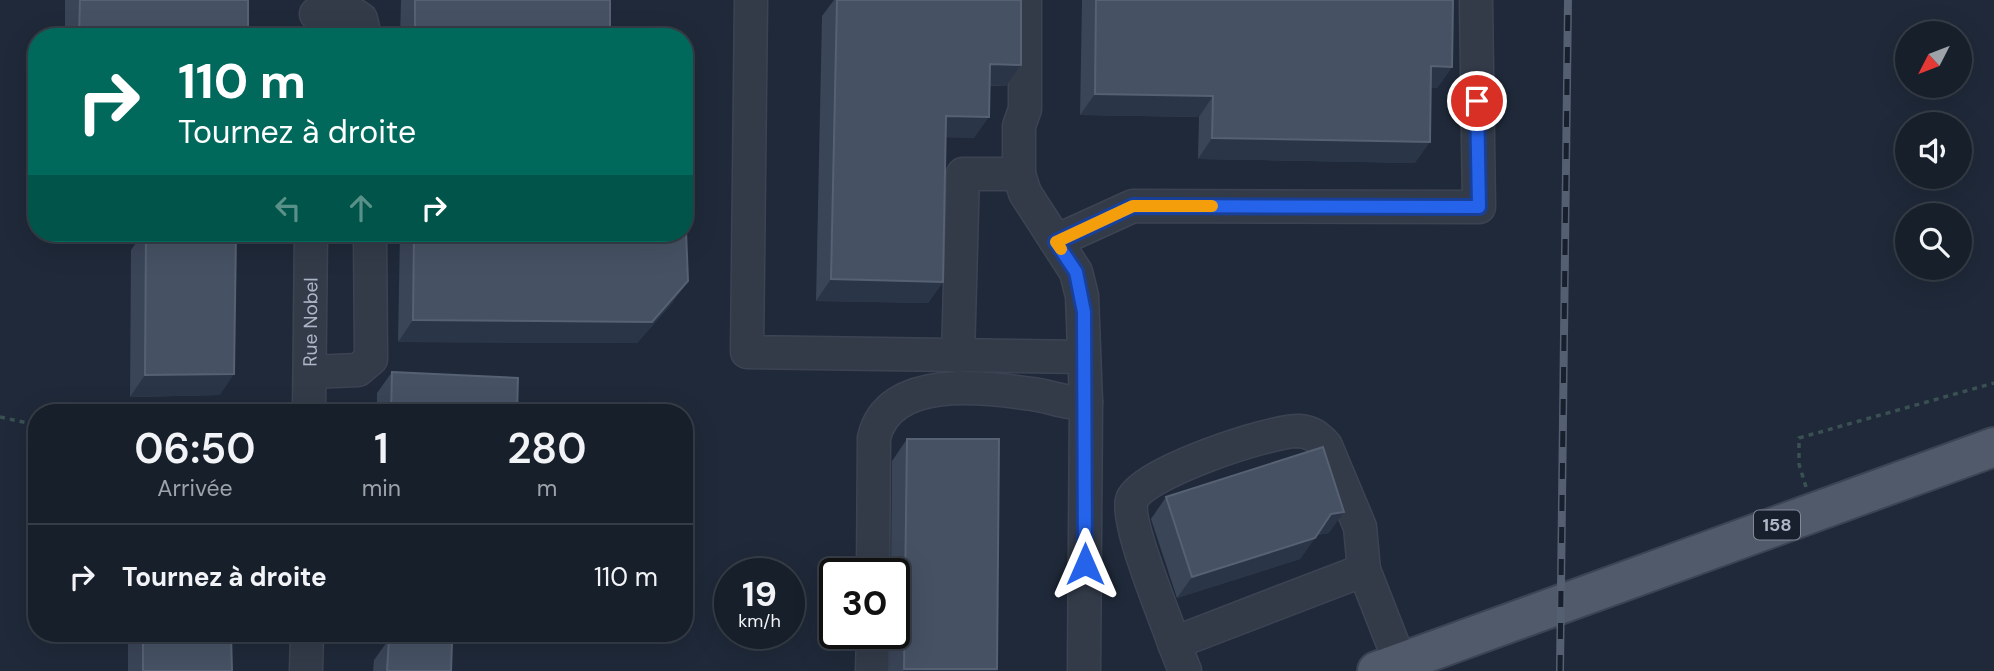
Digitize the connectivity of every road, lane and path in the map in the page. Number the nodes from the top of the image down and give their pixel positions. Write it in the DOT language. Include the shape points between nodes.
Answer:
graph roads {
  1 [pos="751,0"];
  2 [pos="1025,0"];
  3 [pos="1476,0"];
  4 [pos="316,17"];
  5 [pos="362,28"];
  6 [pos="1019,174"];
  7 [pos="312,242"];
  8 [pos="370,242"];
  9 [pos="1056,242"];
  10 [pos="958,356"];
  11 [pos="1084,357"];
  12 [pos="310,372"];
  13 [pos="1994,383"];
  14 [pos="1086,402"];
  15 [pos="309,404"];
  16 [pos="0,417"];
  17 [pos="28,423"];
  18 [pos="1994,447"];
  19 [pos="1814,512"];
  20 [pos="873,558"];
  21 [pos="1364,570"];
  22 [pos="307,642"];
  23 [pos="873,649"];
  24 [pos="1179,657"];
  25 [pos="1411,664"];
  26 [pos="306,671"];
  27 [pos="872,671"];
  28 [pos="1084,671"];
  1 -- 10 [label="street" via="747,352"];
  2 -- 6 [label="street" via="1025,108 1019,127"];
  3 -- 9 [label="street" via="1479,207 1133,206"];
  4 -- 5 [label="street" via="352,13"];
  6 -- 9 [label="street" via="1025,193"];
  6 -- 10 [label="street" via="963,174"];
  7 -- 12 [label="street, Rue Nobel"];
  8 -- 12 [label="street" via="372,359 358,370"];
  9 -- 11 [label="street" via="1080,284"];
  10 -- 11 [label="street"];
  11 -- 14 [label="street"];
  12 -- 15 [label="street, Rue Nobel"];
  13 -- 19 [label="path" via="1798,438 1799,464"];
  14 -- 20 [label="street" via="946,388 927,389 906,398 882,418 874,438"];
  14 -- 28 [label="street"];
  16 -- 17 [label="path"];
  18 -- 19 [label="main road, 158"];
  19 -- 25 [label="main road, 158" via="1560,603"];
  21 -- 24 [label="street"];
  21 -- 24 [label="street" via="1360,527 1318,437 1300,431 1256,438 1152,479 1131,501 1136,532"];
  21 -- 25 [label="street"];
  22 -- 26 [label="street"];
  23 -- 27 [label="street"];
}
